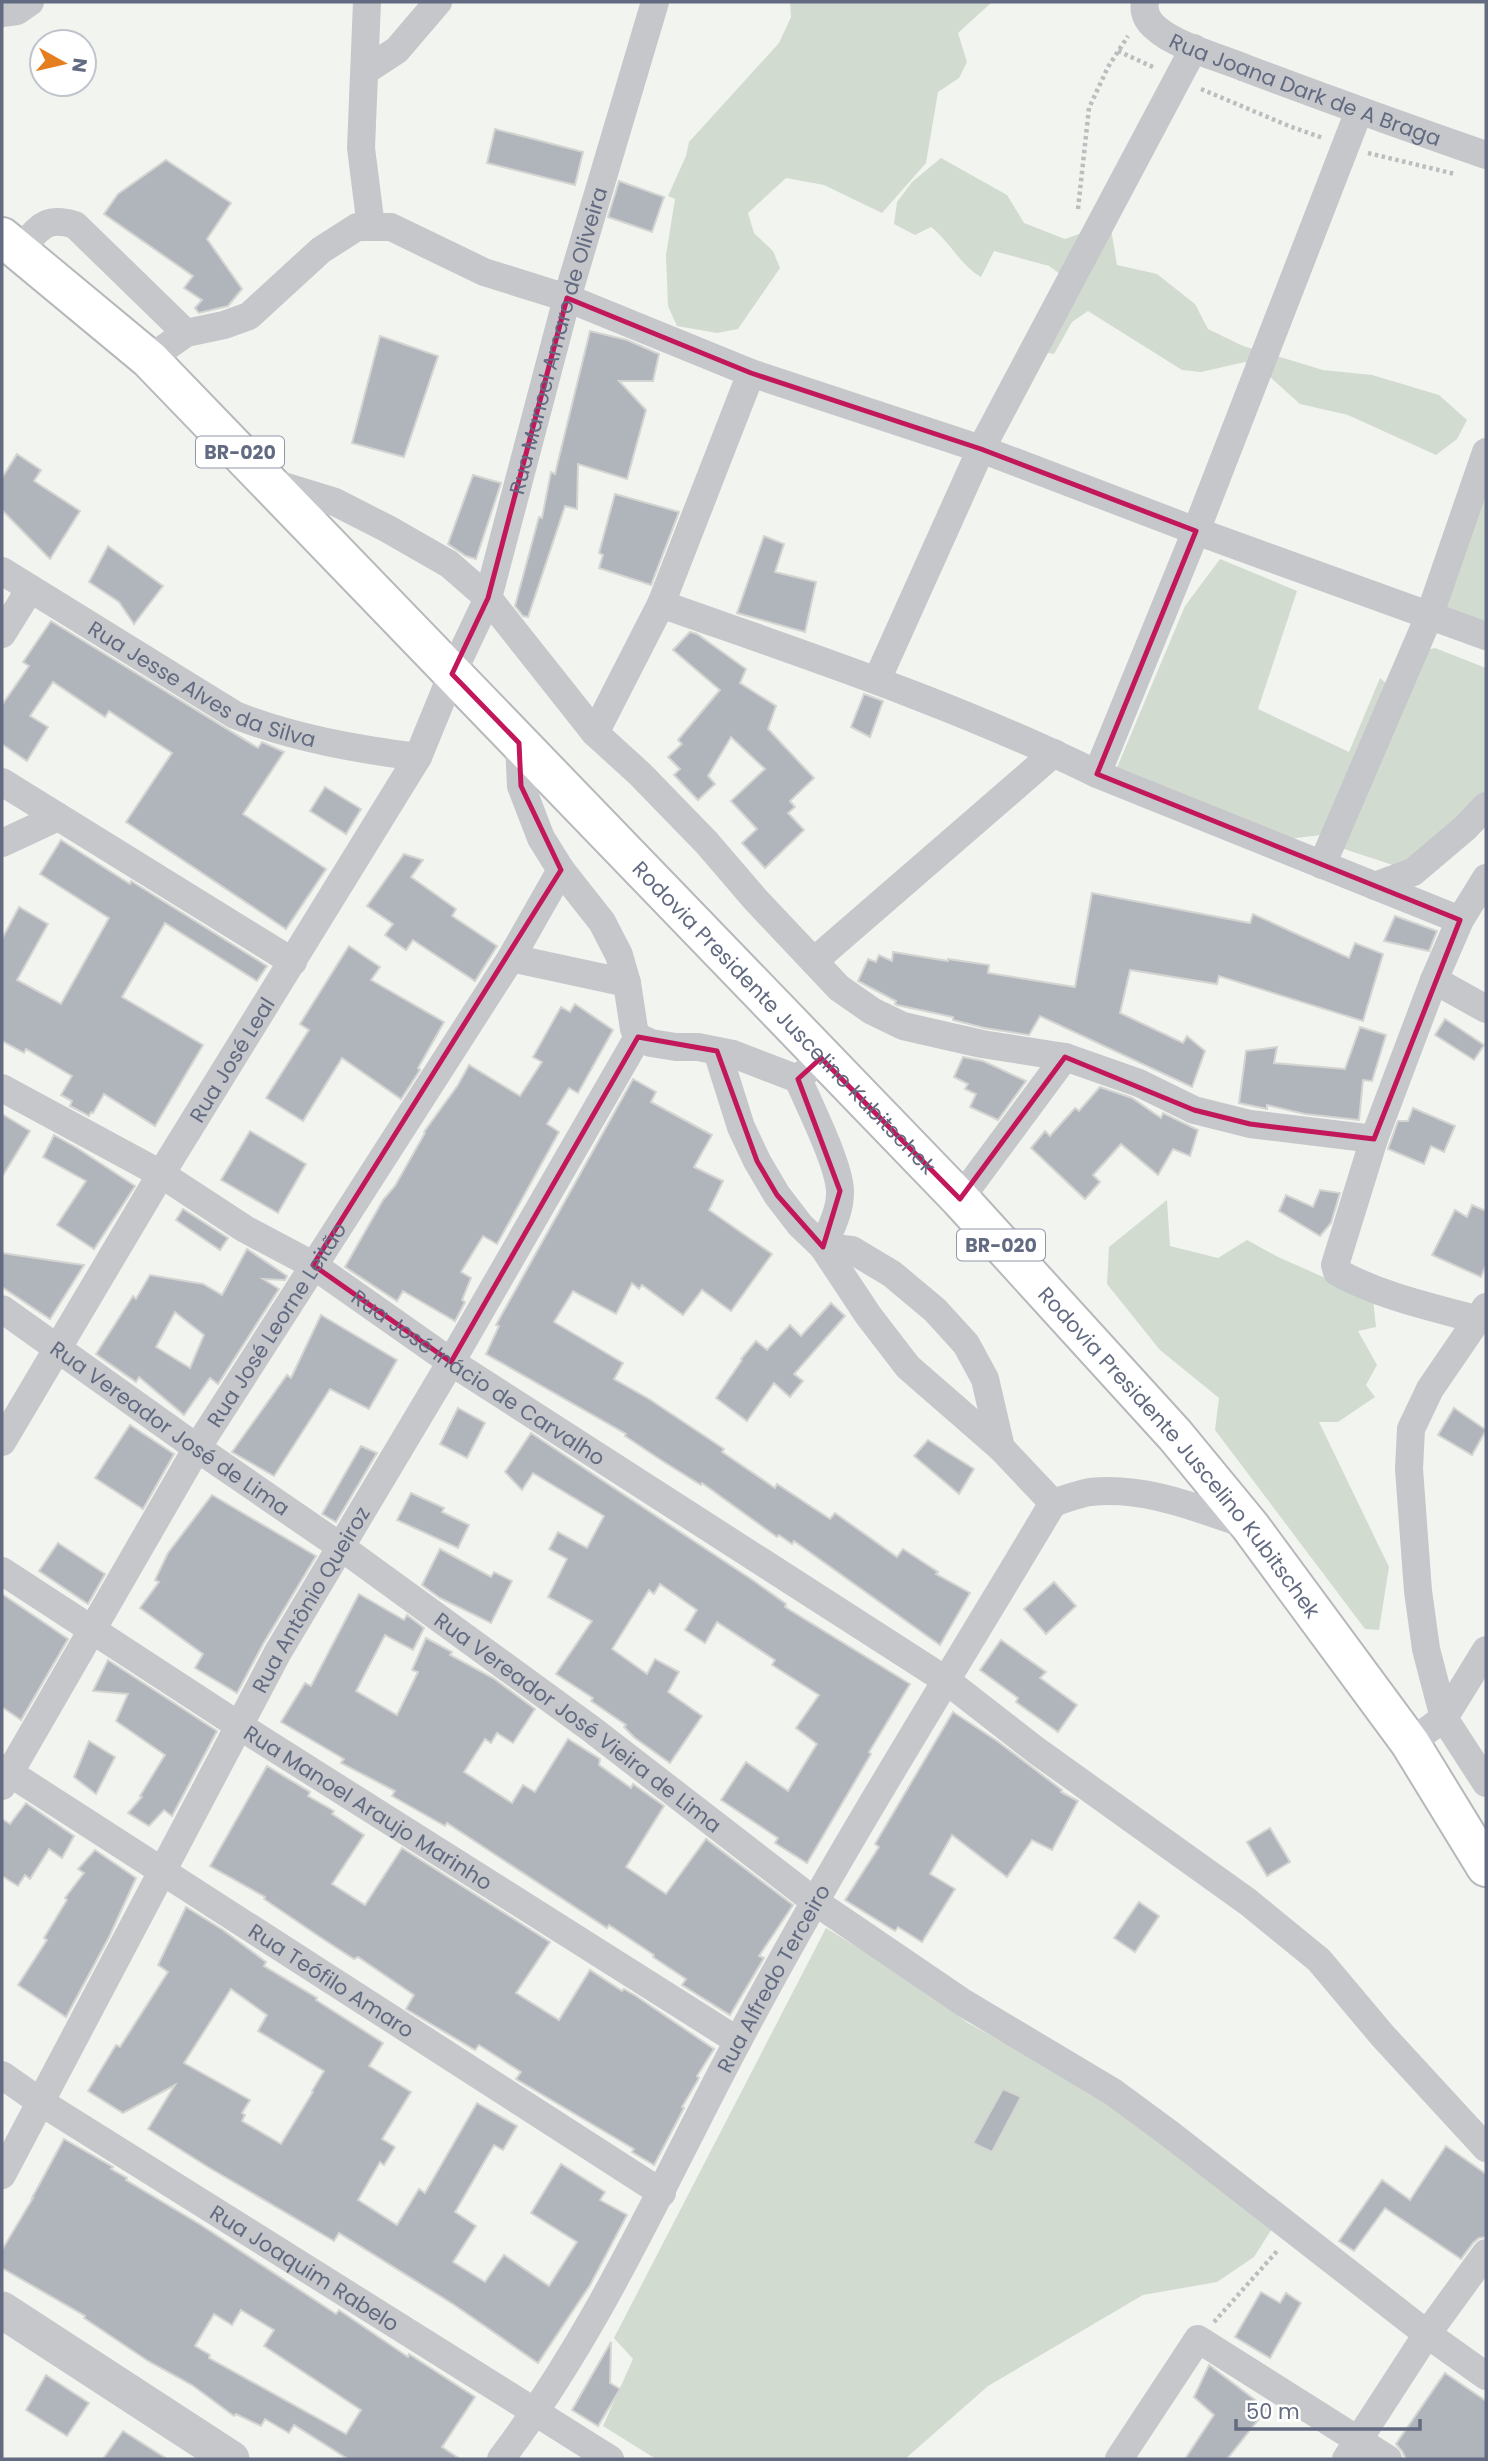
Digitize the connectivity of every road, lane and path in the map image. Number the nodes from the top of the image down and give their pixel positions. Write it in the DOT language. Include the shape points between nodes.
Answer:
graph roads {
  1 [pos="30,2"];
  2 [pos="367,2"];
  3 [pos="438,2"];
  4 [pos="655,2"];
  5 [pos="1145,2"];
  6 [pos="2,13"];
  7 [pos="1194,48"];
  8 [pos="1118,51"];
  9 [pos="365,71"];
  10 [pos="1177,79"];
  11 [pos="1359,111"];
  12 [pos="1346,146"];
  13 [pos="1486,155"];
  14 [pos="1466,176"];
  15 [pos="2,209"];
  16 [pos="371,227"];
  17 [pos="9,245"];
  18 [pos="567,298"];
  19 [pos="186,333"];
  20 [pos="149,359"];
  21 [pos="751,373"];
  22 [pos="981,449"];
  23 [pos="1486,452"];
  24 [pos="269,482"];
  25 [pos="1196,531"];
  26 [pos="2,571"];
  27 [pos="30,589"];
  28 [pos="488,598"];
  29 [pos="661,604"];
  30 [pos="1430,614"];
  31 [pos="2,634"];
  32 [pos="1486,636"];
  33 [pos="452,674"];
  34 [pos="877,680"];
  35 [pos="595,733"];
  36 [pos="519,743"];
  37 [pos="1055,753"];
  38 [pos="418,757"];
  39 [pos="1097,774"];
  40 [pos="2,782"];
  41 [pos="1486,806"];
  42 [pos="58,817"];
  43 [pos="2,843"];
  44 [pos="1322,865"];
  45 [pos="561,870"];
  46 [pos="1486,878"];
  47 [pos="1375,887"];
  48 [pos="1460,920"];
  49 [pos="511,958"];
  50 [pos="293,961"];
  51 [pos="814,961"];
  52 [pos="1434,980"];
  53 [pos="627,984"];
  54 [pos="1486,1009"];
  55 [pos="638,1037"];
  56 [pos="717,1051"];
  57 [pos="1065,1057"];
  58 [pos="810,1068"];
  59 [pos="2,1088"];
  60 [pos="1374,1139"];
  61 [pos="161,1174"];
  62 [pos="960,1199"];
  63 [pos="823,1247"];
  64 [pos="313,1265"];
  65 [pos="2,1309"];
  66 [pos="1483,1313"];
  67 [pos="56,1349"];
  68 [pos="451,1362"];
  69 [pos="2,1442"];
  70 [pos="197,1448"];
  71 [pos="1001,1448"];
  72 [pos="1053,1503"];
  73 [pos="1250,1526"];
  74 [pos="341,1547"];
  75 [pos="2,1571"];
  76 [pos="92,1629"];
  77 [pos="1486,1650"];
  78 [pos="947,1681"];
  79 [pos="1444,1718"];
  80 [pos="238,1725"];
  81 [pos="1410,1743"];
  82 [pos="4,1776"];
  83 [pos="1486,1783"];
  84 [pos="1486,1867"];
  85 [pos="163,1871"];
  86 [pos="814,1901"];
  87 [pos="738,2041"];
  88 [pos="2,2075"];
  89 [pos="39,2101"];
  90 [pos="1486,2148"];
  91 [pos="2,2175"];
  92 [pos="662,2193"];
  93 [pos="1296,2231"];
  94 [pos="1486,2253"];
  95 [pos="2,2310"];
  96 [pos="1427,2334"];
  97 [pos="1199,2339"];
  98 [pos="1486,2376"];
  99 [pos="537,2413"];
  100 [pos="1353,2450"];
  101 [pos="231,2459"];
  102 [pos="501,2459"];
  103 [pos="610,2459"];
  104 [pos="1119,2459"];
  105 [pos="1388,2459"];
  1 -- 6 [label="street" via="17,11"];
  2 -- 9 [label="street"];
  3 -- 9 [label="street" via="397,50"];
  4 -- 18 [label="street, Rua Manoel Amaro de Oliveira"];
  5 -- 7 [label="street, Rua Joana Dark de A Braga" via="1148,20 1159,31"];
  7 -- 10 [label="street"];
  7 -- 11 [label="street, Rua Joana Dark de A Braga"];
  8 -- 10 [label="path"];
  9 -- 16 [label="street" via="361,148"];
  10 -- 12 [label="path"];
  10 -- 22 [label="street"];
  11 -- 12 [label="street"];
  11 -- 13 [label="street, Rua Joana Dark de A Braga"];
  12 -- 14 [label="path"];
  12 -- 25 [label="street"];
  15 -- 17 [label="highway"];
  16 -- 18 [label="street" via="391,227 484,272"];
  16 -- 19 [label="street" via="357,226 321,250 249,316"];
  17 -- 19 [label="street" via="54,221 75,226"];
  17 -- 20 [label="highway, Rodovia Presidente Juscelino Kubitschek / BR-020"];
  18 -- 21 [label="street"];
  18 -- 28 [label="street, Rua Manoel Amaro de Oliveira"];
  19 -- 20 [label="street"];
  20 -- 24 [label="highway, Rodovia Presidente Juscelino Kubitschek / BR-020"];
  21 -- 22 [label="street"];
  21 -- 29 [label="street"];
  22 -- 25 [label="street"];
  22 -- 34 [label="street"];
  23 -- 30 [label="street"];
  24 -- 28 [label="street" via="335,502 388,529 449,564"];
  24 -- 33 [label="highway, Rodovia Presidente Juscelino Kubitschek / BR-020"];
  25 -- 30 [label="street"];
  25 -- 39 [label="street"];
  26 -- 27 [label="street, Rua Jesse Alves da Silva"];
  27 -- 31 [label="street"];
  27 -- 38 [label="street, Rua Jesse Alves da Silva" via="235,715 270,729"];
  28 -- 33 [label="street, Rua Manoel Amaro de Oliveira"];
  28 -- 35 [label="street"];
  29 -- 34 [label="street"];
  29 -- 35 [label="street"];
  30 -- 32 [label="street"];
  30 -- 44 [label="street"];
  33 -- 36 [label="highway, Rodovia Presidente Juscelino Kubitschek / BR-020"];
  33 -- 38 [label="street, Rua José Leal"];
  34 -- 37 [label="street"];
  35 -- 51 [label="street" via="707,843"];
  36 -- 45 [label="street" via="521,786 541,838"];
  36 -- 58 [label="highway, Rodovia Presidente Juscelino Kubitschek / BR-020"];
  37 -- 39 [label="street"];
  37 -- 51 [label="street"];
  38 -- 50 [label="street, Rua José Leal"];
  39 -- 44 [label="street"];
  40 -- 42 [label="street"];
  41 -- 47 [label="street" via="1413,872"];
  42 -- 43 [label="street"];
  42 -- 50 [label="street"];
  44 -- 47 [label="street"];
  45 -- 49 [label="street, Rua José Leorne Leitão"];
  45 -- 53 [label="street" via="603,922"];
  46 -- 48 [label="street"];
  47 -- 48 [label="street"];
  48 -- 52 [label="street"];
  49 -- 53 [label="street"];
  49 -- 64 [label="street, Rua José Leorne Leitão"];
  50 -- 61 [label="street, Rua José Leal"];
  51 -- 57 [label="street" via="839,988 903,1026"];
  52 -- 54 [label="street"];
  52 -- 60 [label="street"];
  53 -- 55 [label="street"];
  55 -- 56 [label="street" via="650,1043"];
  55 -- 68 [label="street, Rua Antônio Queiroz"];
  56 -- 58 [label="street"];
  56 -- 63 [label="street" via="757,1161 784,1205"];
  57 -- 60 [label="street" via="1139,1083 1194,1110 1250,1124"];
  57 -- 62 [label="street"];
  58 -- 62 [label="highway, Rodovia Presidente Juscelino Kubitschek / BR-020"];
  58 -- 63 [label="street" via="840,1191"];
  59 -- 61 [label="street, Rua José Inácio de Carvalho"];
  60 -- 66 [label="street" via="1335,1265 1337,1272 1404,1299"];
  61 -- 64 [label="street, Rua José Inácio de Carvalho" via="245,1229"];
  61 -- 67 [label="street, Rua José Leal"];
  62 -- 73 [label="highway, Rodovia Presidente Juscelino Kubitschek / BR-020" via="1175,1435"];
  63 -- 71 [label="street" via="908,1367"];
  63 -- 71 [label="street" via="852,1250 892,1274 966,1344 985,1379"];
  64 -- 68 [label="street, Rua José Inácio de Carvalho"];
  64 -- 70 [label="street, Rua José Leorne Leitão"];
  65 -- 67 [label="street, Rua Vereador José de Lima"];
  66 -- 79 [label="street" via="1430,1389 1412,1429 1409,1469 1418,1591 1426,1649"];
  67 -- 69 [label="street, Rua José Leal"];
  67 -- 70 [label="street, Rua Vereador José de Lima"];
  68 -- 74 [label="street, Rua Antônio Queiroz"];
  68 -- 78 [label="street, Rua José Inácio de Carvalho"];
  70 -- 74 [label="street, Rua Vereador José de Lima"];
  70 -- 76 [label="street, Rua José Leorne Leitão"];
  71 -- 72 [label="street"];
  72 -- 73 [label="street" via="1088,1493 1148,1495"];
  72 -- 78 [label="street, Rua Alfredo Terceiro"];
  73 -- 81 [label="highway, Rodovia Presidente Juscelino Kubitschek / BR-020"];
  74 -- 80 [label="street, Rua Antônio Queiroz"];
  74 -- 86 [label="street, Rua Vereador José Vieira de Lima" via="590,1728"];
  75 -- 76 [label="street, Rua Manoel Araujo Marinho"];
  76 -- 80 [label="street, Rua Manoel Araujo Marinho"];
  76 -- 82 [label="street, Rua José Leorne Leitão"];
  77 -- 79 [label="street"];
  78 -- 86 [label="street, Rua Alfredo Terceiro"];
  78 -- 90 [label="street, Rua José Inácio de Carvalho" via="1248,1902 1319,1961"];
  79 -- 81 [label="street"];
  79 -- 83 [label="street"];
  80 -- 85 [label="street, Rua Antônio Queiroz"];
  80 -- 87 [label="street, Rua Manoel Araujo Marinho"];
  81 -- 84 [label="highway, Rodovia Presidente Juscelino Kubitschek / BR-020"];
  82 -- 85 [label="street, Rua Teófilo Amaro"];
  85 -- 89 [label="street, Rua Antônio Queiroz"];
  85 -- 92 [label="street, Rua Teófilo Amaro"];
  86 -- 87 [label="street, Rua Alfredo Terceiro"];
  86 -- 93 [label="street" via="964,2003 1113,2092"];
  87 -- 92 [label="street, Rua Alfredo Terceiro"];
  88 -- 89 [label="street, Rua Joaquim Rabelo"];
  89 -- 91 [label="street, Rua Antônio Queiroz"];
  89 -- 99 [label="street, Rua Joaquim Rabelo"];
  92 -- 99 [label="street, Rua Alfredo Terceiro"];
  93 -- 96 [label="street"];
  93 -- 97 [label="path"];
  94 -- 96 [label="street"];
  95 -- 101 [label="street"];
  96 -- 98 [label="street"];
  96 -- 100 [label="street"];
  97 -- 100 [label="street"];
  97 -- 104 [label="street"];
  99 -- 102 [label="street, Rua Alfredo Terceiro"];
  99 -- 103 [label="street, Rua Joaquim Rabelo"];
  100 -- 105 [label="street"];
}
